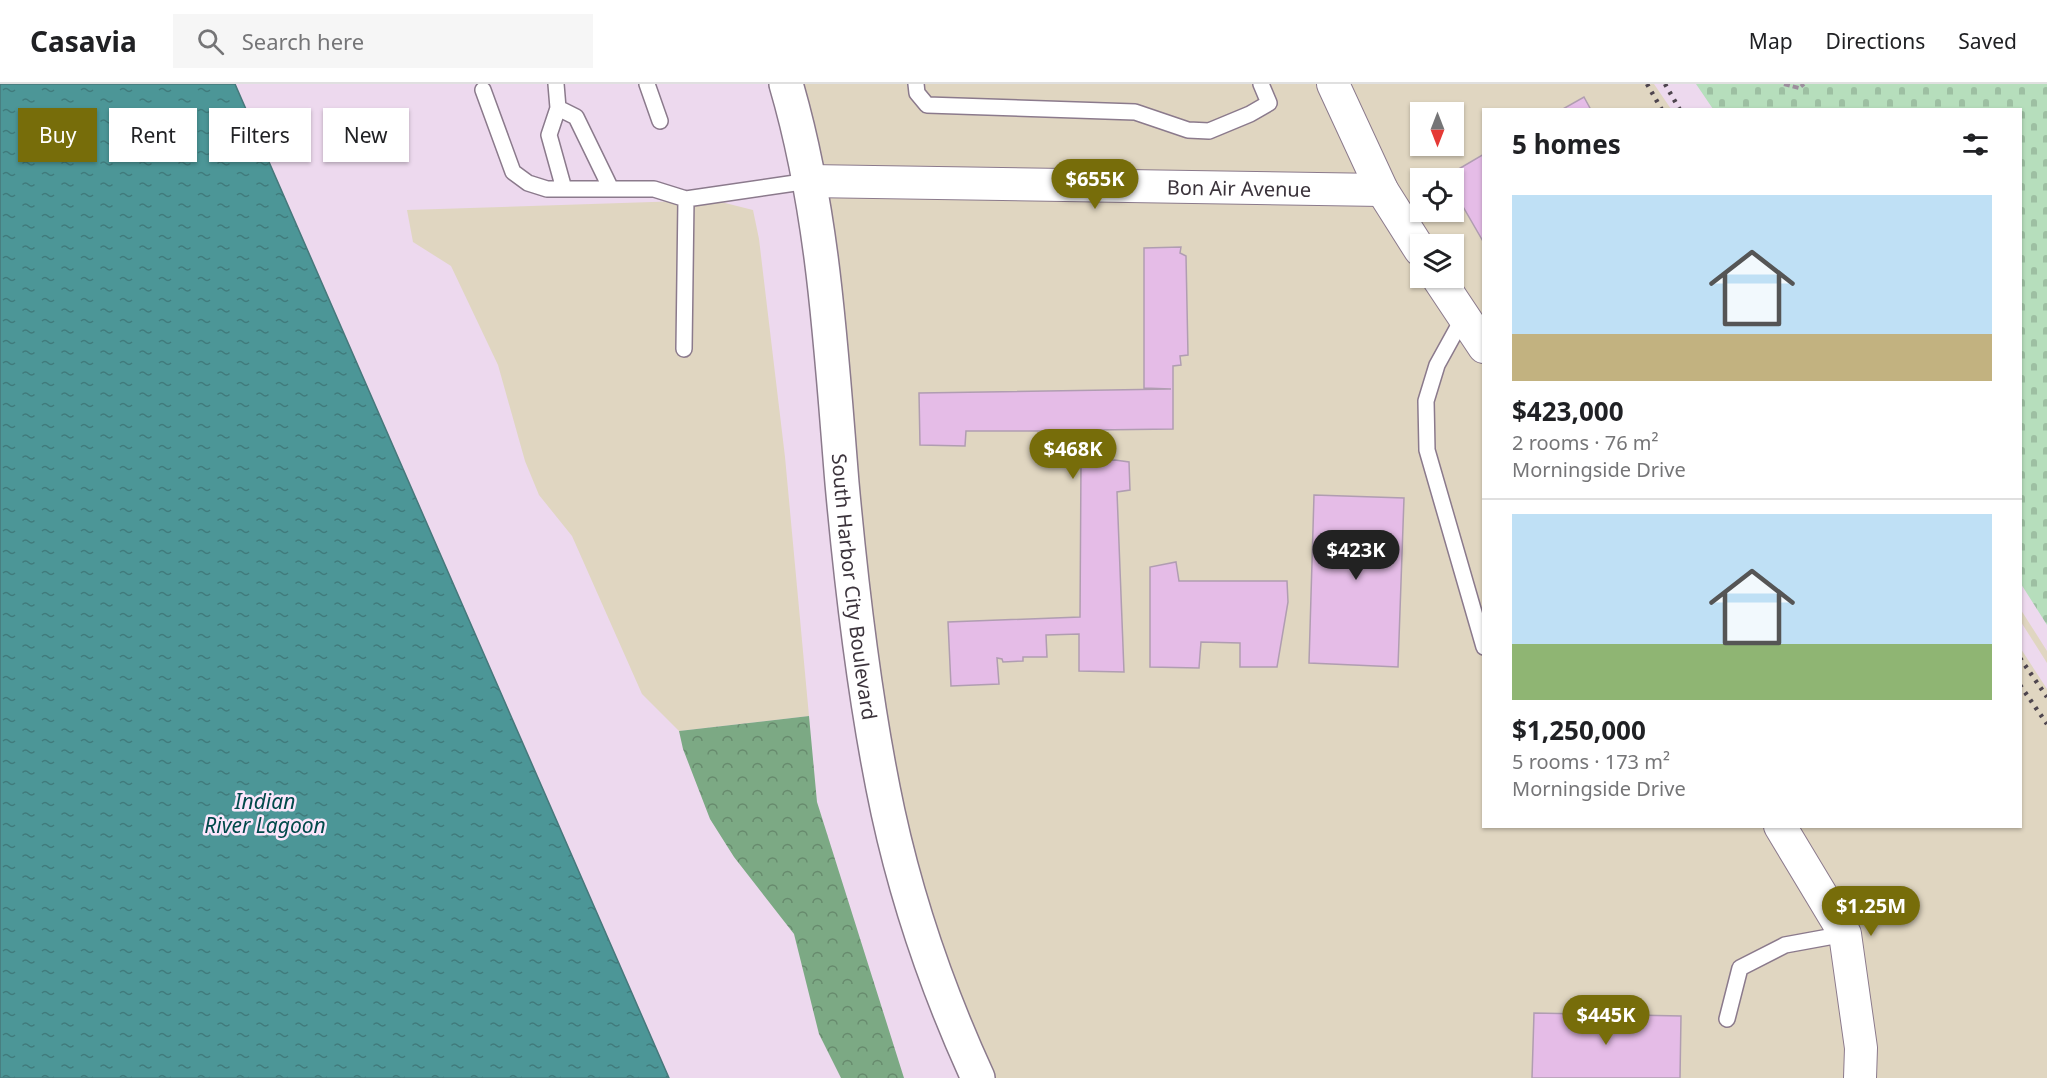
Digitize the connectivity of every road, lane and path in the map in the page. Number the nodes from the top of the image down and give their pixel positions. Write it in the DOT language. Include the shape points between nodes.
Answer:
graph roads {
  1 [pos="556,84"];
  2 [pos="647,84"];
  3 [pos="786,84"];
  4 [pos="916,84"];
  5 [pos="1261,84"];
  6 [pos="1333,84"];
  7 [pos="1784,84"];
  8 [pos="1804,84"];
  9 [pos="483,90"];
  10 [pos="558,108"];
  11 [pos="660,121"];
  12 [pos="809,181"];
  13 [pos="564,189"];
  14 [pos="611,189"];
  15 [pos="1382,190"];
  16 [pos="686,199"];
  17 [pos="1410,234"];
  18 [pos="1445,288"];
  19 [pos="1464,316"];
  20 [pos="1482,344"];
  21 [pos="684,349"];
  22 [pos="1482,640"];
  23 [pos="1781,828"];
  24 [pos="1845,934"];
  25 [pos="1727,1019"];
  26 [pos="978,1078"];
  27 [pos="1860,1078"];
  1 -- 10 [label="lane"];
  2 -- 11 [label="lane"];
  3 -- 12 [label="main road, South Harbor City Boulevard"];
  4 -- 5 [label="lane" via="917,93 927,105 1135,112 1188,130 1209,131 1269,103"];
  6 -- 15 [label="street"];
  7 -- 8 [label="path" via="1799,88"];
  9 -- 13 [label="lane" via="513,172 528,183"];
  10 -- 13 [label="lane" via="549,135"];
  10 -- 14 [label="lane" via="576,117"];
  12 -- 15 [label="street, Bon Air Avenue"];
  12 -- 16 [label="lane"];
  12 -- 26 [label="main road, South Harbor City Boulevard" via="825,290 861,645 882,782 907,887 931,964"];
  13 -- 14 [label="lane"];
  14 -- 16 [label="lane" via="654,189"];
  15 -- 17 [label="street"];
  16 -- 21 [label="lane"];
  18 -- 19 [label="street"];
  19 -- 20 [label="street"];
  19 -- 22 [label="lane" via="1437,365 1426,401 1427,450"];
  23 -- 24 [label="street"];
  24 -- 25 [label="lane" via="1785,945 1740,968"];
  24 -- 27 [label="street" via="1861,1048"];
}
